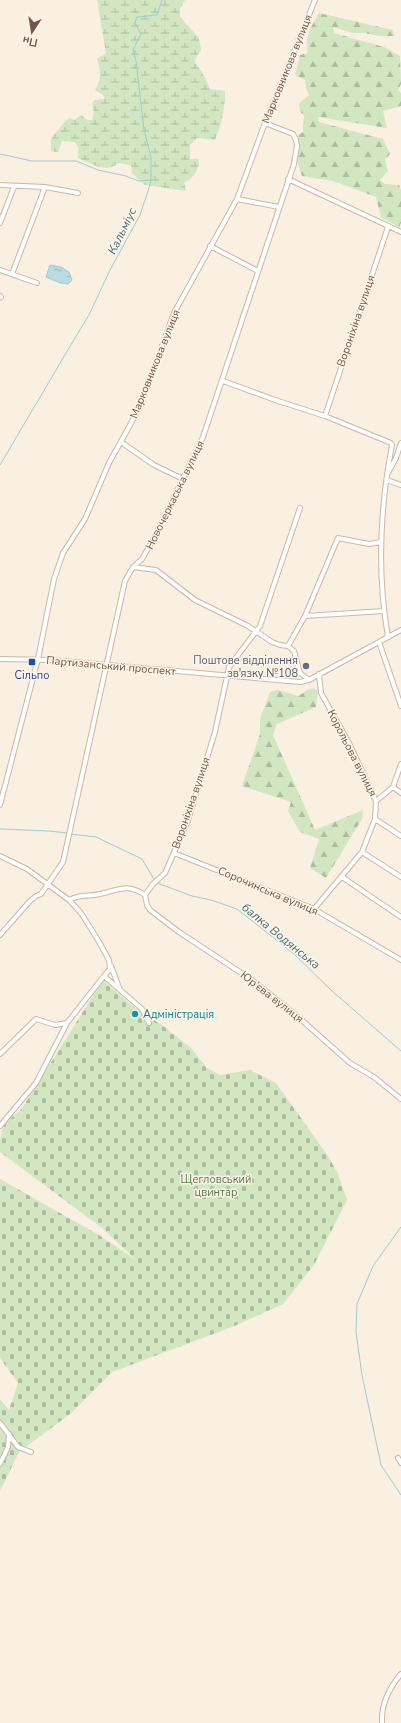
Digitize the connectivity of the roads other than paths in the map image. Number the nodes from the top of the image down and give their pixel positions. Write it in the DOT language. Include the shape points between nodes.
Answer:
graph roads {
  1 [pos="315,0"];
  2 [pos="265,123"];
  3 [pos="288,179"];
  4 [pos="0,185"];
  5 [pos="14,187"];
  6 [pos="45,187"];
  7 [pos="78,193"];
  8 [pos="237,199"];
  9 [pos="279,207"];
  10 [pos="0,223"];
  11 [pos="388,227"];
  12 [pos="401,232"];
  13 [pos="210,246"];
  14 [pos="0,270"];
  15 [pos="258,271"];
  16 [pos="12,274"];
  17 [pos="37,283"];
  18 [pos="223,381"];
  19 [pos="325,416"];
  20 [pos="121,442"];
  21 [pos="401,446"];
  22 [pos="386,478"];
  23 [pos="182,480"];
  24 [pos="401,485"];
  25 [pos="300,508"];
  26 [pos="381,542"];
  27 [pos="133,567"];
  28 [pos="384,611"];
  29 [pos="305,616"];
  30 [pos="401,630"];
  31 [pos="256,632"];
  32 [pos="388,637"];
  33 [pos="379,642"];
  34 [pos="288,646"];
  35 [pos="0,659"];
  36 [pos="38,659"];
  37 [pos="106,665"];
  38 [pos="319,674"];
  39 [pos="228,676"];
  40 [pos="309,680"];
  41 [pos="401,706"];
  42 [pos="401,764"];
  43 [pos="393,787"];
  44 [pos="401,792"];
  45 [pos="376,801"];
  46 [pos="0,806"];
  47 [pos="375,819"];
  48 [pos="401,836"];
  49 [pos="362,852"];
  50 [pos="174,853"];
  51 [pos="0,856"];
  52 [pos="342,877"];
  53 [pos="401,877"];
  54 [pos="48,884"];
  55 [pos="145,895"];
  56 [pos="69,900"];
  57 [pos="314,908"];
  58 [pos="401,917"];
  59 [pos="0,935"];
  60 [pos="109,960"];
  61 [pos="401,960"];
  62 [pos="104,976"];
  63 [pos="120,990"];
  64 [pos="66,1023"];
  65 [pos="149,1023"];
  66 [pos="0,1054"];
  67 [pos="401,1099"];
  68 [pos="0,1126"];
  69 [pos="0,1423"];
  70 [pos="9,1434"];
  71 [pos="31,1452"];
  72 [pos="398,1458"];
  73 [pos="401,1463"];
  74 [pos="0,1464"];
  75 [pos="401,1674"];
  76 [pos="382,1723"];
  1 -- 2 [label="street, Марковникова вулиця"];
  2 -- 3 [label="street, Новочеркаська вулиця" via="293,134 296,140 295,158"];
  2 -- 8 [label="street, Марковникова вулиця"];
  3 -- 9 [label="street, Новочеркаська вулиця"];
  3 -- 11 [label="street"];
  4 -- 5 [label="street"];
  5 -- 6 [label="street"];
  5 -- 10 [label="street"];
  6 -- 7 [label="street"];
  6 -- 16 [label="street"];
  8 -- 9 [label="street"];
  8 -- 13 [label="street, Марковникова вулиця"];
  9 -- 15 [label="street, Новочеркаська вулиця"];
  11 -- 12 [label="street"];
  11 -- 19 [label="street, Вороніхіна вулиця"];
  13 -- 15 [label="street"];
  13 -- 20 [label="street, Марковникова вулиця" via="174,313 140,407"];
  14 -- 16 [label="street"];
  15 -- 18 [label="street, Новочеркаська вулиця"];
  16 -- 17 [label="street"];
  18 -- 19 [label="street" via="278,402"];
  18 -- 23 [label="street, Новочеркаська вулиця" via="203,437"];
  19 -- 22 [label="street" via="391,443"];
  20 -- 23 [label="street" via="154,465"];
  20 -- 36 [label="street, Марковникова вулиця" via="85,519 63,553 54,579"];
  21 -- 22 [label="street"];
  22 -- 24 [label="street"];
  22 -- 26 [label="street"];
  23 -- 27 [label="street, Новочеркаська вулиця" via="142,559"];
  25 -- 31 [label="street, Вороніхіна вулиця"];
  26 -- 28 [label="street"];
  26 -- 29 [label="street" via="369,544 338,538"];
  27 -- 31 [label="street" via="156,570 195,600"];
  27 -- 37 [label="street, Новочеркаська вулиця" via="125,581"];
  28 -- 29 [label="street"];
  28 -- 32 [label="street"];
  29 -- 34 [label="street"];
  30 -- 32 [label="street, Партизанський проспект"];
  31 -- 34 [label="street" via="272,642"];
  31 -- 39 [label="street, Вороніхіна вулиця" via="230,667"];
  32 -- 33 [label="street, Партизанський проспект"];
  33 -- 38 [label="street, Партизанський проспект"];
  33 -- 41 [label="street"];
  34 -- 40 [label="street" via="294,651 300,673"];
  35 -- 36 [label="street, Партизанський проспект"];
  36 -- 37 [label="street, Партизанський проспект"];
  36 -- 46 [label="street, Марковникова вулиця"];
  37 -- 39 [label="street, Партизанський проспект"];
  37 -- 54 [label="street, Новочеркаська вулиця" via="63,862"];
  38 -- 40 [label="street, Партизанський проспект"];
  38 -- 45 [label="street, Корольова вулиця" via="321,694 349,743"];
  39 -- 40 [label="street, Партизанський проспект" via="295,682"];
  39 -- 50 [label="street, Вороніхіна вулиця" via="212,740"];
  42 -- 43 [label="street"];
  43 -- 44 [label="street"];
  43 -- 45 [label="street"];
  45 -- 47 [label="street, Корольова вулиця"];
  47 -- 48 [label="street"];
  47 -- 49 [label="street, Корольова вулиця"];
  49 -- 52 [label="street, Корольова вулиця"];
  49 -- 53 [label="street"];
  50 -- 55 [label="street, Вороніхіна вулиця" via="165,873"];
  50 -- 57 [label="street, Сорочинська вулиця"];
  51 -- 54 [label="street" via="27,869"];
  52 -- 57 [label="street, Корольова вулиця"];
  52 -- 58 [label="street"];
  54 -- 56 [label="street"];
  54 -- 59 [label="street, Новочеркаська вулиця"];
  55 -- 56 [label="street" via="136,890 121,888 100,894 77,895"];
  55 -- 67 [label="street, Юр’єва вулиця" via="150,910 252,980 350,1063 374,1077"];
  56 -- 60 [label="street" via="81,913"];
  57 -- 61 [label="street, Сорочинська вулиця"];
  60 -- 62 [label="street" via="110,969"];
  60 -- 63 [label="street"];
  62 -- 63 [label="street"];
  62 -- 64 [label="street"];
  63 -- 65 [label="street" via="142,1009"];
  64 -- 66 [label="street" via="55,1025 36,1019"];
  64 -- 68 [label="street" via="36,1083"];
  69 -- 70 [label="street"];
  70 -- 71 [label="street" via="18,1447"];
  70 -- 74 [label="street" via="8,1447"];
  72 -- 73 [label="street"];
  75 -- 76 [label="street" via="389,1690 383,1705"];
}
